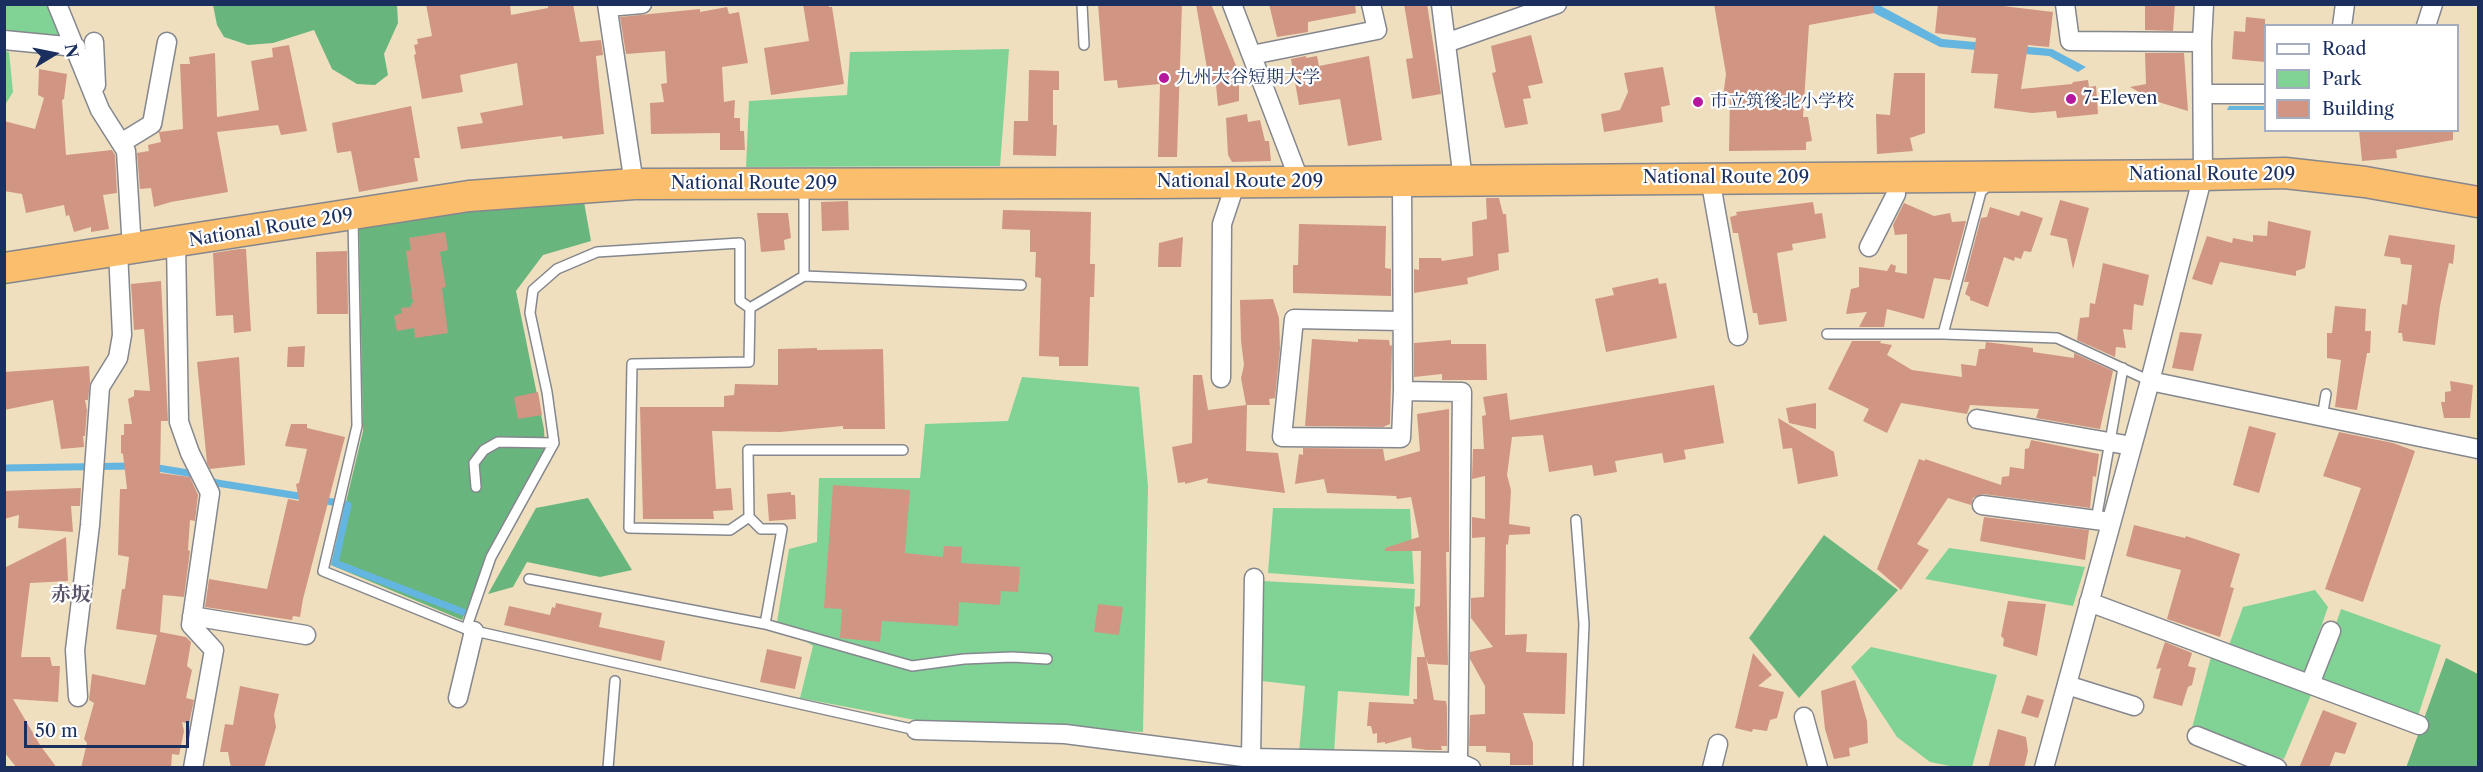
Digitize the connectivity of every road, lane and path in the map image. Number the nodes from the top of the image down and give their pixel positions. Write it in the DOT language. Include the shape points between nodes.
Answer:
graph roads {
  1 [pos="57,4"];
  2 [pos="642,4"];
  3 [pos="1082,4"];
  4 [pos="1232,4"];
  5 [pos="1371,4"];
  6 [pos="1441,4"];
  7 [pos="1557,4"];
  8 [pos="2066,4"];
  9 [pos="2204,4"];
  10 [pos="2345,4"];
  11 [pos="2433,4"];
  12 [pos="607,6"];
  13 [pos="2342,24"];
  14 [pos="2427,24"];
  15 [pos="4,40"];
  16 [pos="94,42"];
  17 [pos="167,42"];
  18 [pos="2202,42"];
  19 [pos="1446,43"];
  20 [pos="1084,45"];
  21 [pos="75,47"];
  22 [pos="1252,55"];
  23 [pos="2203,94"];
  24 [pos="2264,94"];
  25 [pos="96,101"];
  26 [pos="121,143"];
  27 [pos="2203,175"];
  28 [pos="2000,177"];
  29 [pos="1710,178"];
  30 [pos="1463,180"];
  31 [pos="1402,181"];
  32 [pos="1236,182"];
  33 [pos="1300,182"];
  34 [pos="634,184"];
  35 [pos="804,185"];
  36 [pos="1896,194"];
  37 [pos="2478,202"];
  38 [pos="353,215"];
  39 [pos="176,242"];
  40 [pos="1869,247"];
  41 [pos="125,250"];
  42 [pos="4,268"];
  43 [pos="804,276"];
  44 [pos="1021,285"];
  45 [pos="750,308"];
  46 [pos="1402,321"];
  47 [pos="1827,334"];
  48 [pos="1943,334"];
  49 [pos="1738,336"];
  50 [pos="2123,368"];
  51 [pos="1221,378"];
  52 [pos="2150,381"];
  53 [pos="1403,392"];
  54 [pos="2326,394"];
  55 [pos="2322,417"];
  56 [pos="1977,419"];
  57 [pos="2109,442"];
  58 [pos="554,443"];
  59 [pos="2132,446"];
  60 [pos="2478,449"];
  61 [pos="903,450"];
  62 [pos="476,487"];
  63 [pos="1982,505"];
  64 [pos="749,518"];
  65 [pos="1576,520"];
  66 [pos="2103,521"];
  67 [pos="1254,578"];
  68 [pos="529,579"];
  69 [pos="2089,602"];
  70 [pos="192,616"];
  71 [pos="765,624"];
  72 [pos="470,630"];
  73 [pos="2331,631"];
  74 [pos="306,635"];
  75 [pos="1047,659"];
  76 [pos="615,681"];
  77 [pos="2310,684"];
  78 [pos="2067,685"];
  79 [pos="78,697"];
  80 [pos="458,698"];
  81 [pos="2134,706"];
  82 [pos="1804,717"];
  83 [pos="2419,725"];
  84 [pos="916,730"];
  85 [pos="2197,736"];
  86 [pos="1718,744"];
  87 [pos="1251,758"];
  88 [pos="1288,763"];
  89 [pos="1464,765"];
  90 [pos="193,768"];
  91 [pos="608,768"];
  92 [pos="1578,768"];
  93 [pos="1712,768"];
  94 [pos="1818,768"];
  95 [pos="2044,768"];
  96 [pos="2277,768"];
  1 -- 21 [label="street"];
  2 -- 12 [label="street"];
  3 -- 20 [label="lane"];
  4 -- 22 [label="street"];
  5 -- 22 [label="street" via="1377,30"];
  6 -- 19 [label="street"];
  7 -- 19 [label="street"];
  8 -- 18 [label="street" via="2070,41"];
  9 -- 18 [label="street"];
  10 -- 13 [label="street"];
  11 -- 14 [label="street"];
  12 -- 34 [label="street"];
  15 -- 21 [label="street"];
  16 -- 25 [label="street"];
  17 -- 26 [label="street" via="152,124"];
  18 -- 23 [label="street"];
  19 -- 30 [label="street"];
  21 -- 25 [label="street"];
  22 -- 33 [label="street"];
  23 -- 24 [label="street"];
  23 -- 27 [label="street"];
  25 -- 26 [label="street"];
  26 -- 41 [label="street" via="126,151"];
  27 -- 28 [label="highway, National Route 209"];
  27 -- 37 [label="highway, National Route 209" via="2285,173"];
  27 -- 52 [label="street"];
  28 -- 29 [label="highway, National Route 209"];
  28 -- 48 [label="lane" via="1981,192"];
  29 -- 30 [label="highway, National Route 209"];
  29 -- 49 [label="street"];
  30 -- 31 [label="highway, National Route 209"];
  31 -- 33 [label="highway, National Route 209"];
  31 -- 46 [label="street"];
  32 -- 33 [label="highway, National Route 209"];
  32 -- 35 [label="highway, National Route 209"];
  32 -- 51 [label="street" via="1222,224"];
  34 -- 35 [label="highway, National Route 209"];
  34 -- 38 [label="highway, National Route 209" via="469,196"];
  35 -- 43 [label="lane"];
  36 -- 40 [label="street"];
  38 -- 39 [label="highway, National Route 209"];
  38 -- 72 [label="lane" via="357,426 323,571"];
  39 -- 41 [label="highway, National Route 209"];
  39 -- 70 [label="street" via="179,422 210,494"];
  41 -- 42 [label="highway, National Route 209"];
  41 -- 79 [label="street" via="118,358 100,387 90,525 75,650"];
  43 -- 44 [label="lane"];
  43 -- 45 [label="lane"];
  45 -- 58 [label="lane" via="740,301 740,243 597,252 557,269 533,290 530,313"];
  45 -- 64 [label="lane" via="749,362 632,364 629,528 730,530"];
  46 -- 53 [label="street"];
  46 -- 53 [label="street" via="1294,319 1282,437 1401,438"];
  47 -- 48 [label="lane"];
  48 -- 50 [label="lane" via="2057,338"];
  50 -- 52 [label="lane"];
  50 -- 57 [label="lane"];
  52 -- 55 [label="street"];
  52 -- 59 [label="street"];
  53 -- 89 [label="street" via="1462,392"];
  54 -- 55 [label="lane"];
  55 -- 60 [label="street"];
  56 -- 57 [label="street"];
  57 -- 59 [label="street"];
  57 -- 66 [label="lane"];
  58 -- 62 [label="lane" via="498,442 483,450 474,463"];
  58 -- 72 [label="lane" via="491,557"];
  59 -- 66 [label="street"];
  61 -- 64 [label="lane" via="748,450"];
  63 -- 66 [label="street"];
  64 -- 71 [label="lane" via="761,529 782,529"];
  65 -- 92 [label="lane" via="1584,624"];
  66 -- 69 [label="street"];
  67 -- 87 [label="street"];
  68 -- 71 [label="lane"];
  69 -- 77 [label="street"];
  69 -- 78 [label="street"];
  70 -- 74 [label="street"];
  70 -- 90 [label="street" via="191,626 214,650"];
  71 -- 75 [label="lane" via="912,666 964,659"];
  72 -- 80 [label="street"];
  72 -- 84 [label="lane"];
  73 -- 77 [label="street"];
  76 -- 91 [label="lane"];
  77 -- 83 [label="street"];
  78 -- 81 [label="street"];
  78 -- 95 [label="street"];
  82 -- 94 [label="street"];
  84 -- 87 [label="street" via="1065,734"];
  85 -- 96 [label="street"];
  86 -- 93 [label="street"];
  87 -- 88 [label="street"];
  88 -- 89 [label="street"];
}
